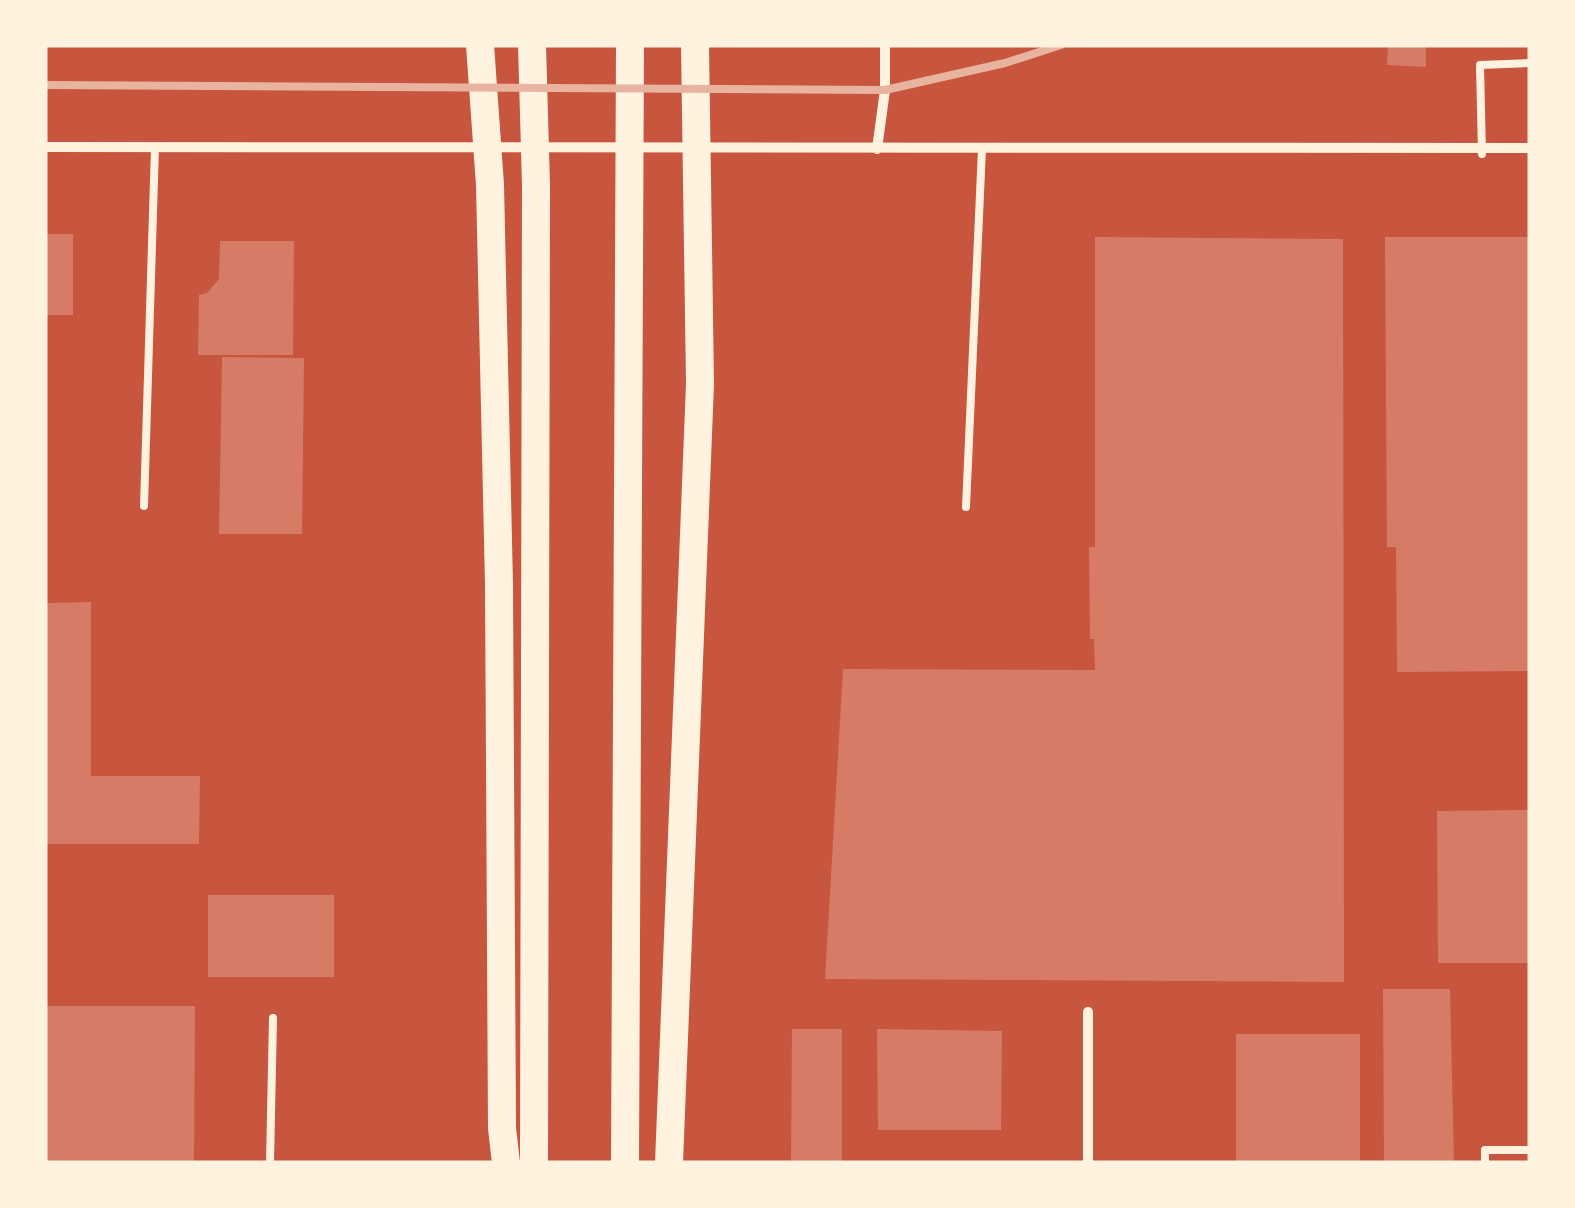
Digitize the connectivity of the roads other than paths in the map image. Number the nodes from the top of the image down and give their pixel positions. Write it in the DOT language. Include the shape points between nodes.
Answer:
graph roads {
  1 [pos="480,45"];
  2 [pos="532,45"];
  3 [pos="630,45"];
  4 [pos="695,45"];
  5 [pos="885,45"];
  6 [pos="1530,63"];
  7 [pos="45,147"];
  8 [pos="155,147"];
  9 [pos="1530,148"];
  10 [pos="877,149"];
  11 [pos="982,149"];
  12 [pos="1482,151"];
  13 [pos="144,506"];
  14 [pos="966,506"];
  15 [pos="1088,1012"];
  16 [pos="273,1018"];
  17 [pos="1530,1150"];
  18 [pos="270,1163"];
  19 [pos="506,1163"];
  20 [pos="534,1163"];
  21 [pos="625,1163"];
  22 [pos="670,1163"];
  23 [pos="1088,1163"];
  24 [pos="1485,1163"];
  1 -- 19 [label="highway" via="500,604"];
  2 -- 20 [label="highway"];
  3 -- 21 [label="highway"];
  4 -- 22 [label="highway" via="700,384"];
  5 -- 10 [label="street"];
  6 -- 12 [label="lane" via="1480,65"];
  7 -- 8 [label="street"];
  8 -- 10 [label="street"];
  8 -- 13 [label="lane"];
  9 -- 12 [label="street"];
  10 -- 11 [label="street"];
  11 -- 12 [label="street"];
  11 -- 14 [label="lane"];
  15 -- 23 [label="street"];
  16 -- 18 [label="lane"];
  17 -- 24 [label="lane" via="1485,1150"];
}
